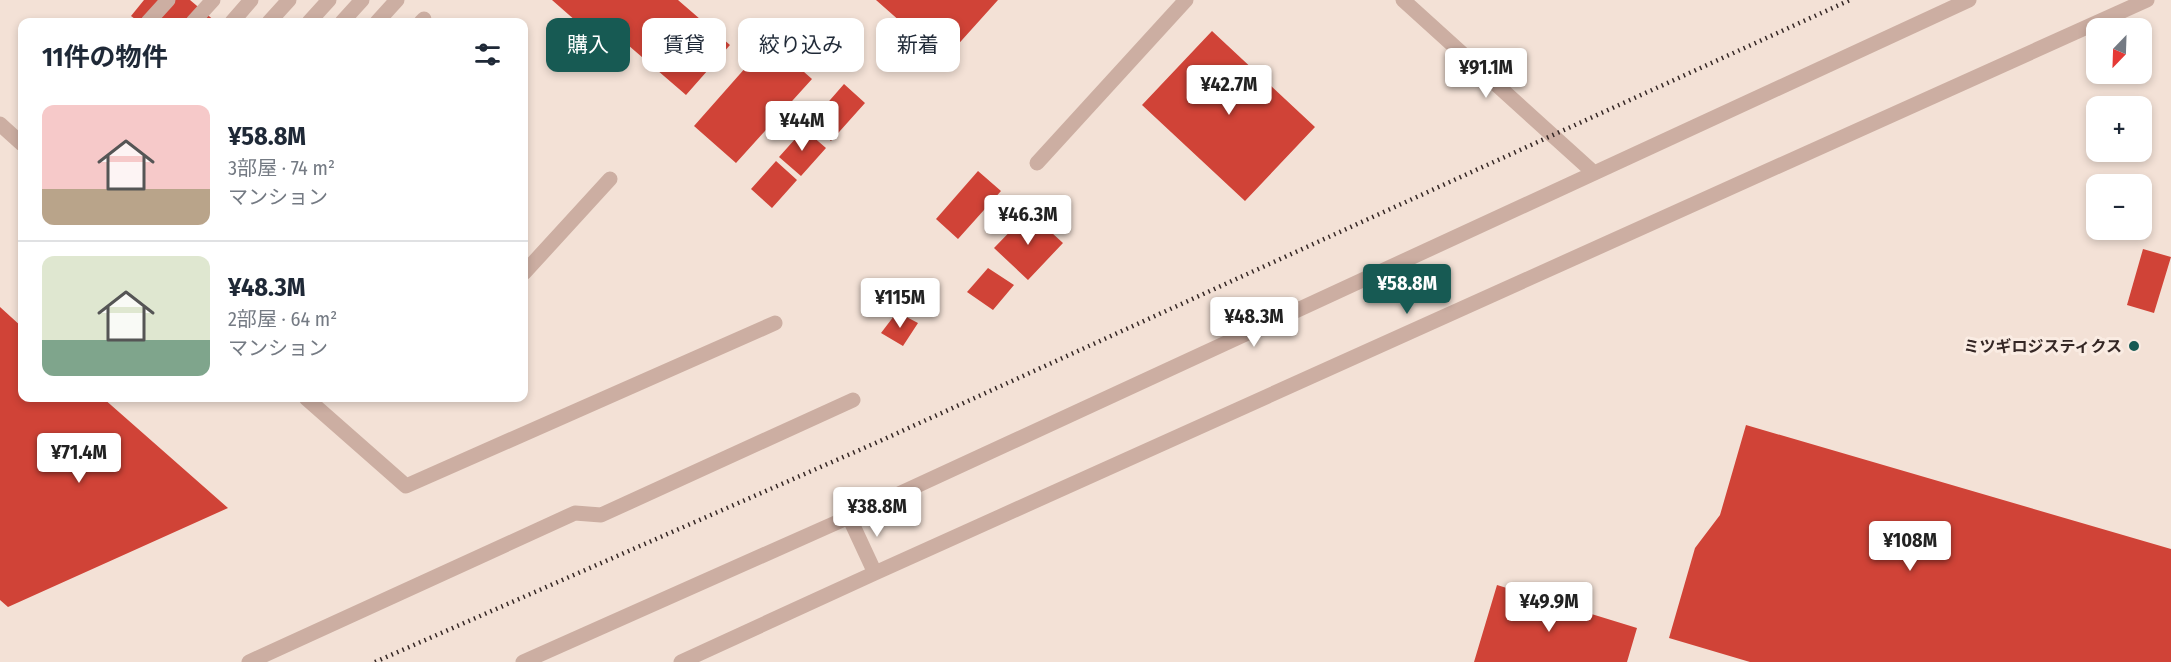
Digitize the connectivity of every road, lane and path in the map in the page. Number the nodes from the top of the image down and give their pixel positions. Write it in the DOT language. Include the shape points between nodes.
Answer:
graph roads {
  1 [pos="168,0"];
  2 [pos="213,0"];
  3 [pos="252,0"];
  4 [pos="289,0"];
  5 [pos="329,0"];
  6 [pos="362,0"];
  7 [pos="397,0"];
  8 [pos="1186,0"];
  9 [pos="1403,0"];
  10 [pos="1969,0"];
  11 [pos="2146,0"];
  12 [pos="152,18"];
  13 [pos="197,18"];
  14 [pos="236,18"];
  15 [pos="273,18"];
  16 [pos="313,18"];
  17 [pos="346,18"];
  18 [pos="381,18"];
  19 [pos="0,124"];
  20 [pos="18,140"];
  21 [pos="1037,163"];
  22 [pos="1593,172"];
  23 [pos="610,179"];
  24 [pos="528,269"];
  25 [pos="775,323"];
  26 [pos="853,400"];
  27 [pos="311,402"];
  28 [pos="849,517"];
  29 [pos="875,573"];
  30 [pos="249,662"];
  31 [pos="523,662"];
  32 [pos="681,662"];
  1 -- 12 [label="street"];
  2 -- 13 [label="street"];
  3 -- 14 [label="street"];
  4 -- 15 [label="street"];
  5 -- 16 [label="street"];
  6 -- 17 [label="street"];
  7 -- 18 [label="street"];
  8 -- 21 [label="street"];
  9 -- 22 [label="street"];
  10 -- 22 [label="street"];
  11 -- 29 [label="street"];
  19 -- 20 [label="street"];
  22 -- 28 [label="street"];
  23 -- 24 [label="street"];
  25 -- 27 [label="street" via="406,486"];
  26 -- 30 [label="street" via="601,515 575,513"];
  28 -- 29 [label="street"];
  28 -- 31 [label="street"];
  29 -- 32 [label="street"];
}
